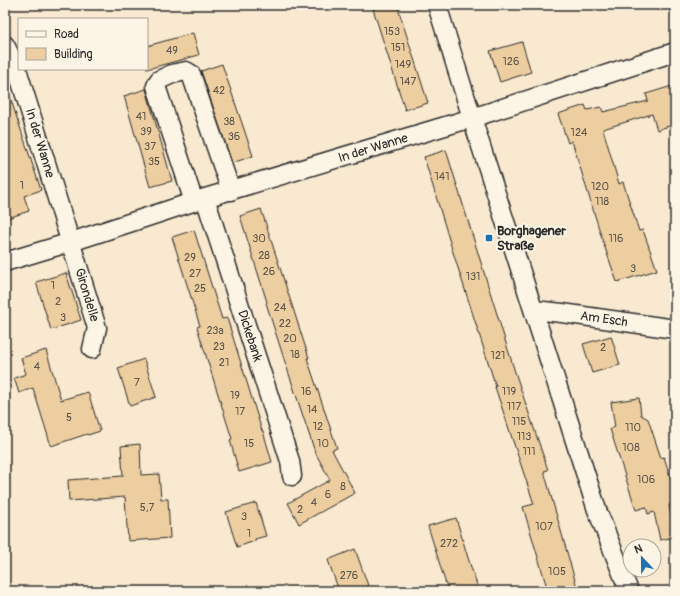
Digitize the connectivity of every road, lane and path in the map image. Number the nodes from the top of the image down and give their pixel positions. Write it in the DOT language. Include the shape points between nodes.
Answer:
graph roads {
  1 [pos="437,5"];
  2 [pos="5,45"];
  3 [pos="675,52"];
  4 [pos="472,118"];
  5 [pos="230,191"];
  6 [pos="200,200"];
  7 [pos="71,242"];
  8 [pos="5,262"];
  9 [pos="534,310"];
  10 [pos="675,329"];
  11 [pos="92,349"];
  12 [pos="292,476"];
  13 [pos="629,591"];
  1 -- 4 [label="street"];
  2 -- 7 [label="street, In der Wanne" via="17,69"];
  3 -- 4 [label="street, In der Wanne"];
  4 -- 5 [label="street, In der Wanne"];
  4 -- 9 [label="street"];
  5 -- 6 [label="street, In der Wanne"];
  5 -- 6 [label="street, Dickebank" via="191,74 186,71 172,74 159,80 156,86"];
  6 -- 7 [label="street, In der Wanne"];
  6 -- 12 [label="street, Dickebank" via="290,461"];
  7 -- 8 [label="street, In der Wanne"];
  7 -- 11 [label="street, Girondelle" via="97,328"];
  9 -- 10 [label="street, Am Esch"];
  9 -- 13 [label="street" via="597,510"];
}
